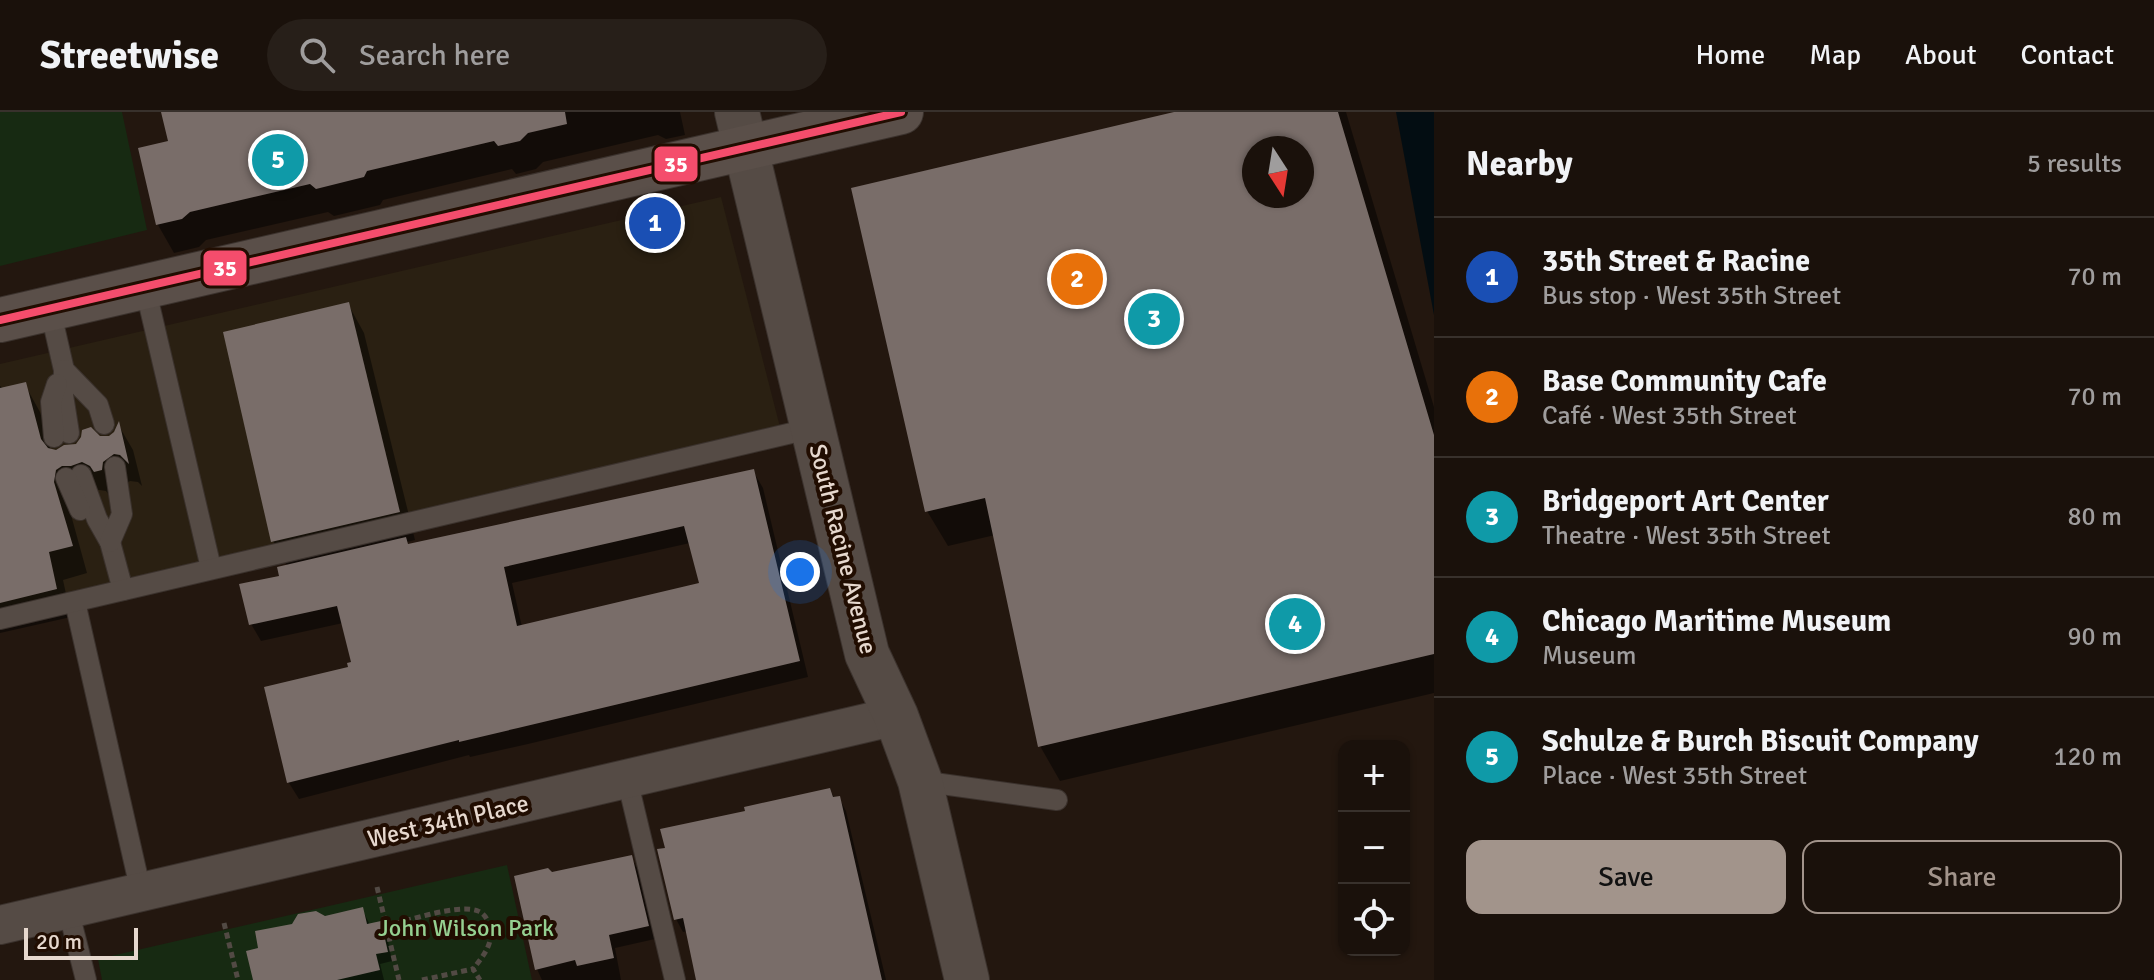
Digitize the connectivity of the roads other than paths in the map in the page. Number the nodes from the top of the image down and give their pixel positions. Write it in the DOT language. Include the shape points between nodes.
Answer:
graph roads {
  1 [pos="901,112"];
  2 [pos="742,130"];
  3 [pos="145,287"];
  4 [pos="50,309"];
  5 [pos="0,320"];
  6 [pos="64,370"];
  7 [pos="98,426"];
  8 [pos="813,428"];
  9 [pos="62,435"];
  10 [pos="109,468"];
  11 [pos="74,476"];
  12 [pos="110,542"];
  13 [pos="211,568"];
  14 [pos="123,590"];
  15 [pos="75,602"];
  16 [pos="0,619"];
  17 [pos="896,716"];
  18 [pos="627,779"];
  19 [pos="920,781"];
  20 [pos="1057,800"];
  21 [pos="141,892"];
  22 [pos="68,909"];
  23 [pos="0,925"];
  24 [pos="86,980"];
  25 [pos="675,980"];
  26 [pos="967,980"];
  1 -- 2 [label="main road"];
  2 -- 3 [label="main road"];
  2 -- 8 [label="street, South Racine Avenue"];
  3 -- 4 [label="main road"];
  3 -- 13 [label="lane"];
  4 -- 5 [label="main road"];
  4 -- 6 [label="lane"];
  6 -- 7 [label="lane" via="98,405"];
  6 -- 9 [label="lane" via="51,402"];
  8 -- 13 [label="lane"];
  8 -- 17 [label="street, South Racine Avenue" via="867,654"];
  10 -- 12 [label="lane" via="122,514"];
  11 -- 12 [label="lane"];
  12 -- 14 [label="lane"];
  13 -- 14 [label="lane"];
  14 -- 15 [label="lane"];
  15 -- 16 [label="lane"];
  15 -- 21 [label="lane"];
  17 -- 18 [label="street, West 34th Place"];
  17 -- 19 [label="street, South Racine Avenue"];
  18 -- 21 [label="street, West 34th Place"];
  18 -- 25 [label="lane"];
  19 -- 20 [label="lane"];
  19 -- 26 [label="street, South Racine Avenue"];
  21 -- 22 [label="street, West 34th Place"];
  22 -- 23 [label="street, West 34th Place"];
  22 -- 24 [label="lane"];
}
